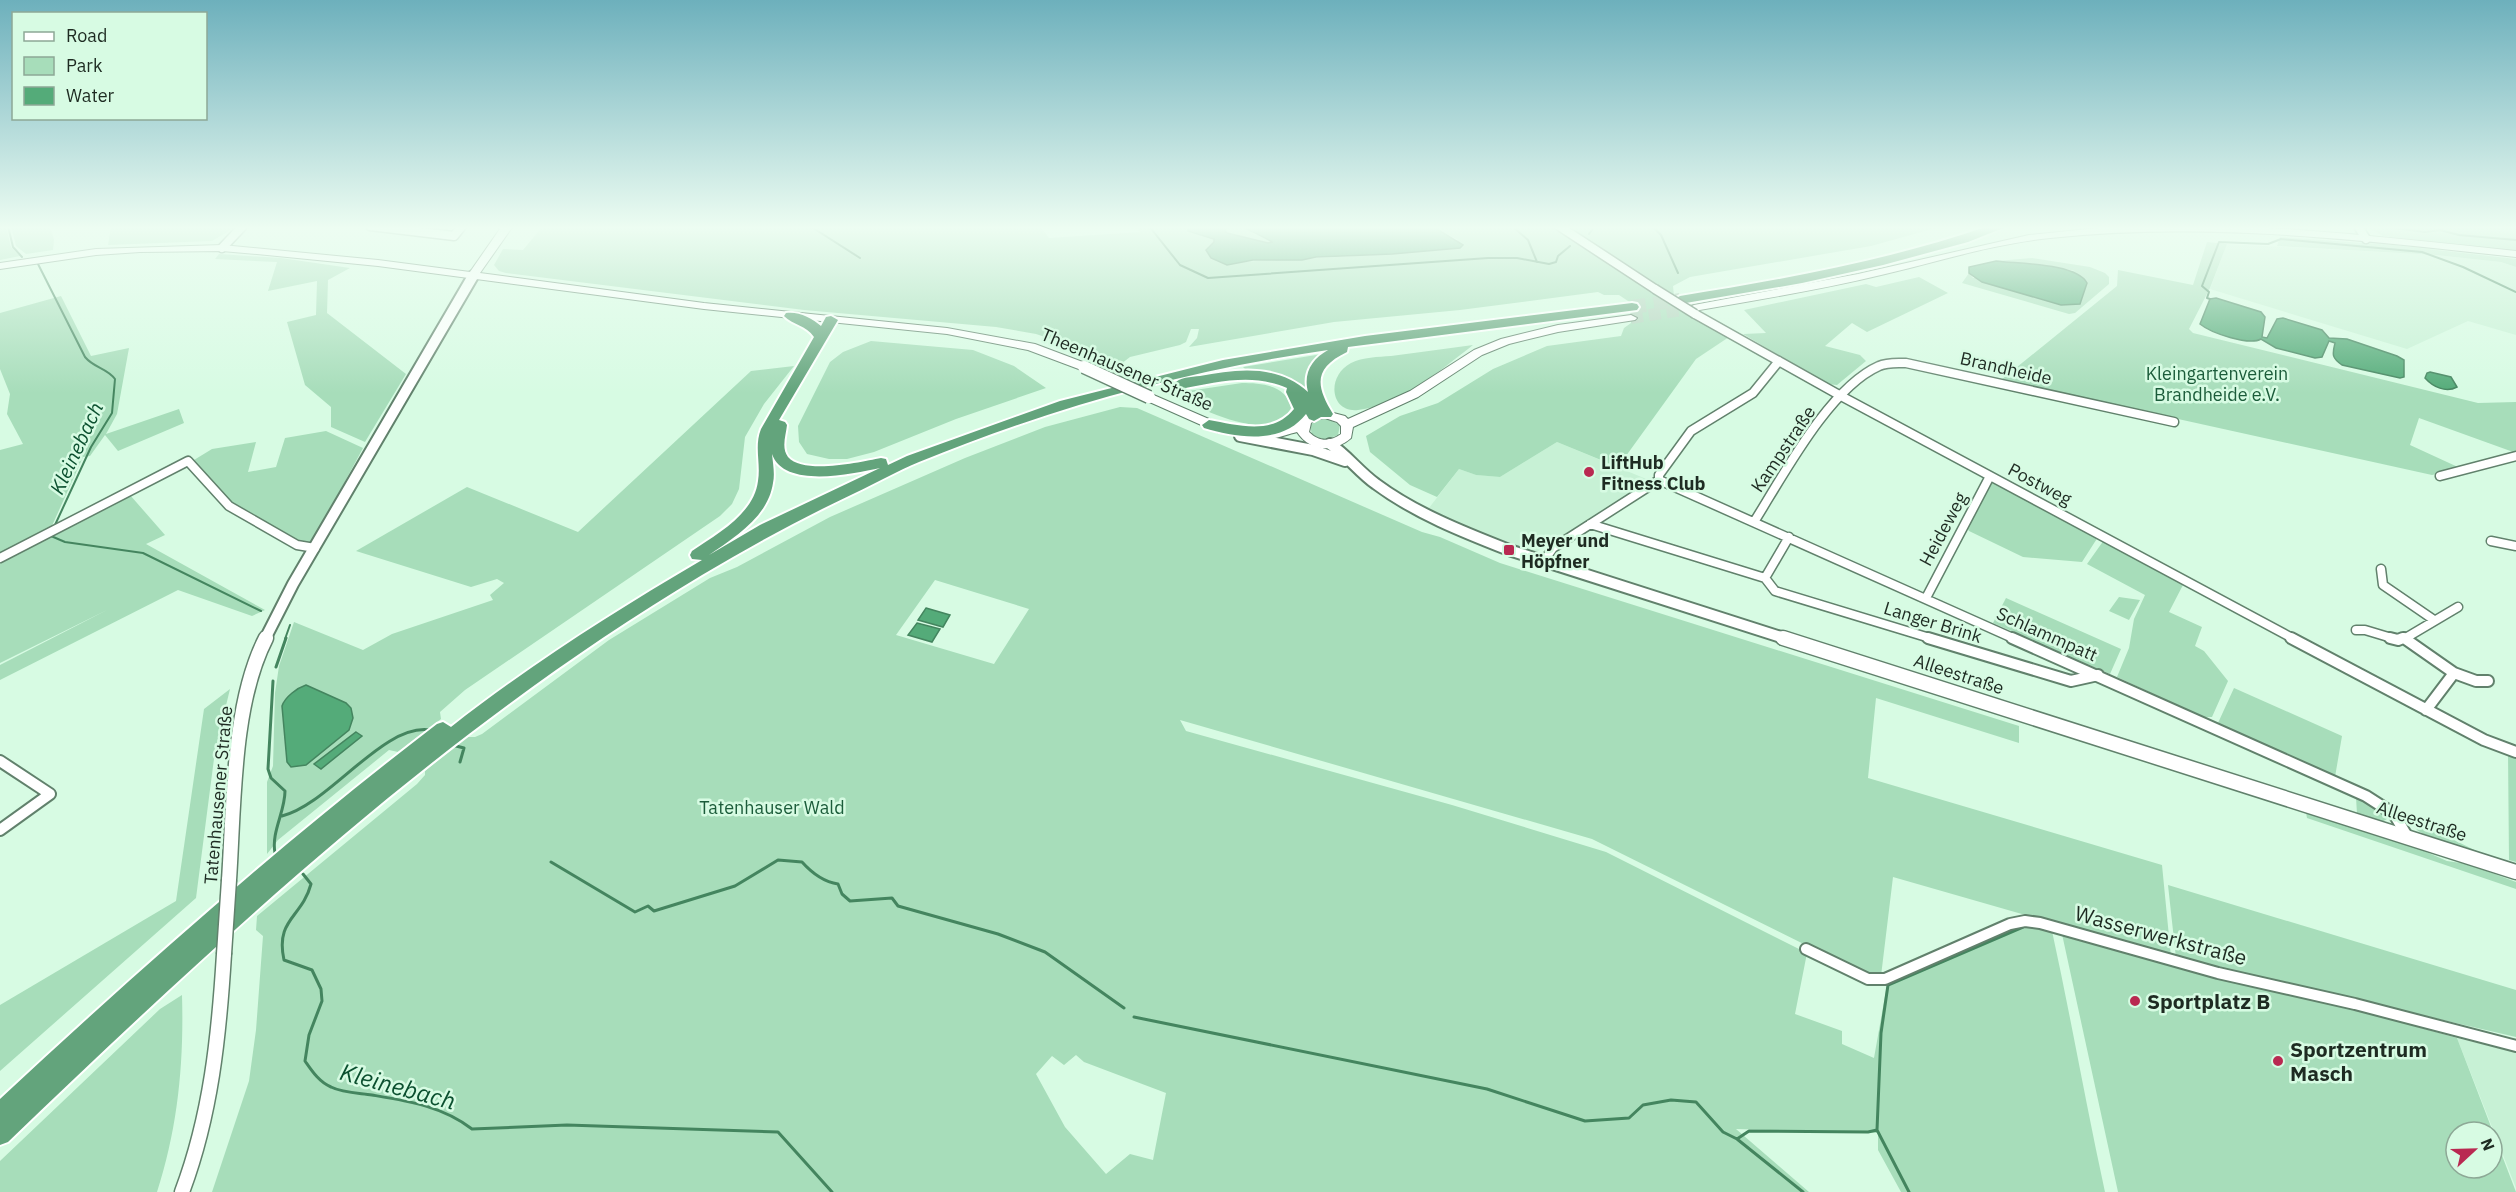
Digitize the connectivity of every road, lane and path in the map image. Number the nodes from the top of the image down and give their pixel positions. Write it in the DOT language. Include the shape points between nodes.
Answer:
graph roads {
  1 [pos="470,282"];
  2 [pos="518,282"];
  3 [pos="1644,282"];
  4 [pos="1745,282"];
  5 [pos="1760,282"];
  6 [pos="1833,282"];
  7 [pos="1630,308"];
  8 [pos="1695,311"];
  9 [pos="791,316"];
  10 [pos="836,321"];
  11 [pos="821,337"];
  12 [pos="1370,341"];
  13 [pos="1779,361"];
  14 [pos="1264,376"];
  15 [pos="1841,396"];
  16 [pos="1062,405"];
  17 [pos="1320,415"];
  18 [pos="1344,422"];
  19 [pos="2174,422"];
  20 [pos="1209,425"];
  21 [pos="1304,432"];
  22 [pos="1230,433"];
  23 [pos="1336,442"];
  24 [pos="2516,456"];
  25 [pos="881,463"];
  26 [pos="1990,476"];
  27 [pos="2440,476"];
  28 [pos="1659,480"];
  29 [pos="1374,482"];
  30 [pos="1396,497"];
  31 [pos="1754,522"];
  32 [pos="1590,524"];
  33 [pos="1789,537"];
  34 [pos="2492,541"];
  35 [pos="2516,546"];
  36 [pos="315,548"];
  37 [pos="698,555"];
  38 [pos="0,558"];
  39 [pos="1543,562"];
  40 [pos="2381,569"];
  41 [pos="1765,579"];
  42 [pos="1926,598"];
  43 [pos="2458,607"];
  44 [pos="2434,620"];
  45 [pos="2356,630"];
  46 [pos="2403,638"];
  47 [pos="2454,673"];
  48 [pos="2098,675"];
  49 [pos="2488,681"];
  50 [pos="2426,710"];
  51 [pos="457,726"];
  52 [pos="2516,752"];
  53 [pos="0,761"];
  54 [pos="410,761"];
  55 [pos="0,830"];
  56 [pos="2407,836"];
  57 [pos="2516,872"];
  58 [pos="1806,949"];
  59 [pos="2516,1047"];
  60 [pos="0,1114"];
  61 [pos="0,1134"];
  62 [pos="182,1192"];
  1 -- 36 [label="street, Tatenhausener Straße"];
  2 -- 9 [label="main road, Theenhausener Straße"];
  3 -- 8 [label="street, Postweg, bridge"];
  4 -- 5 [label="highway" via="1677,296"];
  6 -- 8 [label="main road"];
  7 -- 12 [label="highway"];
  7 -- 18 [label="main road" via="1486,349 1425,388"];
  7 -- 25 [label="highway" via="1347,335 1205,360 1070,394"];
  8 -- 13 [label="street, Postweg"];
  9 -- 10 [label="main road, Theenhausener Straße"];
  9 -- 11 [label="highway" via="810,322"];
  10 -- 11 [label="highway"];
  10 -- 20 [label="main road, Theenhausener Straße, bridge" via="986,337 1031,347"];
  10 -- 25 [label="highway" via="780,423 776,448 786,462 806,472 837,472"];
  11 -- 37 [label="highway" via="766,435 766,482 755,508 744,521"];
  12 -- 16 [label="highway" via="1220,365"];
  12 -- 17 [label="highway" via="1332,353 1314,369 1312,383"];
  13 -- 15 [label="street, Postweg"];
  13 -- 28 [label="street" via="1753,393 1691,431"];
  14 -- 16 [label="highway" via="1229,376"];
  14 -- 17 [label="highway" via="1295,386"];
  14 -- 20 [label="highway" via="1290,389 1298,399 1300,410 1293,420 1275,430 1259,432"];
  15 -- 19 [label="street, Brandheide" via="1881,364 1906,363"];
  15 -- 26 [label="street, Postweg"];
  15 -- 31 [label="street, Kampstraße"];
  16 -- 51 [label="highway" via="915,459 761,532 628,611"];
  17 -- 18 [label="main road"];
  17 -- 21 [label="main road" via="1304,423"];
  18 -- 23 [label="main road" via="1348,430"];
  20 -- 22 [label="main road, Theenhausener Straße"];
  21 -- 22 [label="main road, Theenhausener Straße" via="1265,436"];
  21 -- 23 [label="main road, Theenhausener Straße" via="1316,443"];
  22 -- 29 [label="street" via="1333,455"];
  23 -- 29 [label="street, Alleestraße"];
  23 -- 30 [label="street, Alleestraße"];
  24 -- 27 [label="street"];
  25 -- 37 [label="highway"];
  26 -- 42 [label="street, Heideweg"];
  26 -- 50 [label="street, Postweg"];
  28 -- 31 [label="street, Schlammpatt"];
  28 -- 32 [label="street"];
  29 -- 30 [label="street, Alleestraße"];
  30 -- 39 [label="street, Alleestraße" via="1443,524"];
  31 -- 33 [label="street, Schlammpatt"];
  32 -- 39 [label="street" via="1553,548"];
  32 -- 41 [label="street, Langer Brink"];
  33 -- 41 [label="street"];
  33 -- 42 [label="street, Schlammpatt"];
  34 -- 35 [label="street"];
  36 -- 38 [label="street" via="297,545 229,506 188,461"];
  36 -- 62 [label="street, Tatenhausener Straße, bridge" via="277,614 251,679 240,730 219,1038 206,1113"];
  37 -- 51 [label="highway" via="596,619"];
  39 -- 56 [label="street, Alleestraße"];
  40 -- 44 [label="street" via="2384,585"];
  41 -- 48 [label="street, Langer Brink" via="1774,591 2071,681"];
  42 -- 48 [label="street, Schlammpatt"];
  43 -- 44 [label="street"];
  44 -- 46 [label="street"];
  45 -- 46 [label="street"];
  46 -- 47 [label="street"];
  47 -- 49 [label="street"];
  47 -- 50 [label="street"];
  48 -- 56 [label="street, Schlammpatt" via="2377,801 2403,823"];
  50 -- 52 [label="street, Postweg"];
  51 -- 54 [label="highway"];
  53 -- 55 [label="street" via="51,794"];
  54 -- 60 [label="highway" via="245,891"];
  54 -- 61 [label="highway"];
  56 -- 57 [label="street, Alleestraße"];
  58 -- 59 [label="street, Wasserwerkstraße" via="1868,979 1885,978 2010,924 2040,923 2218,973"];
}
